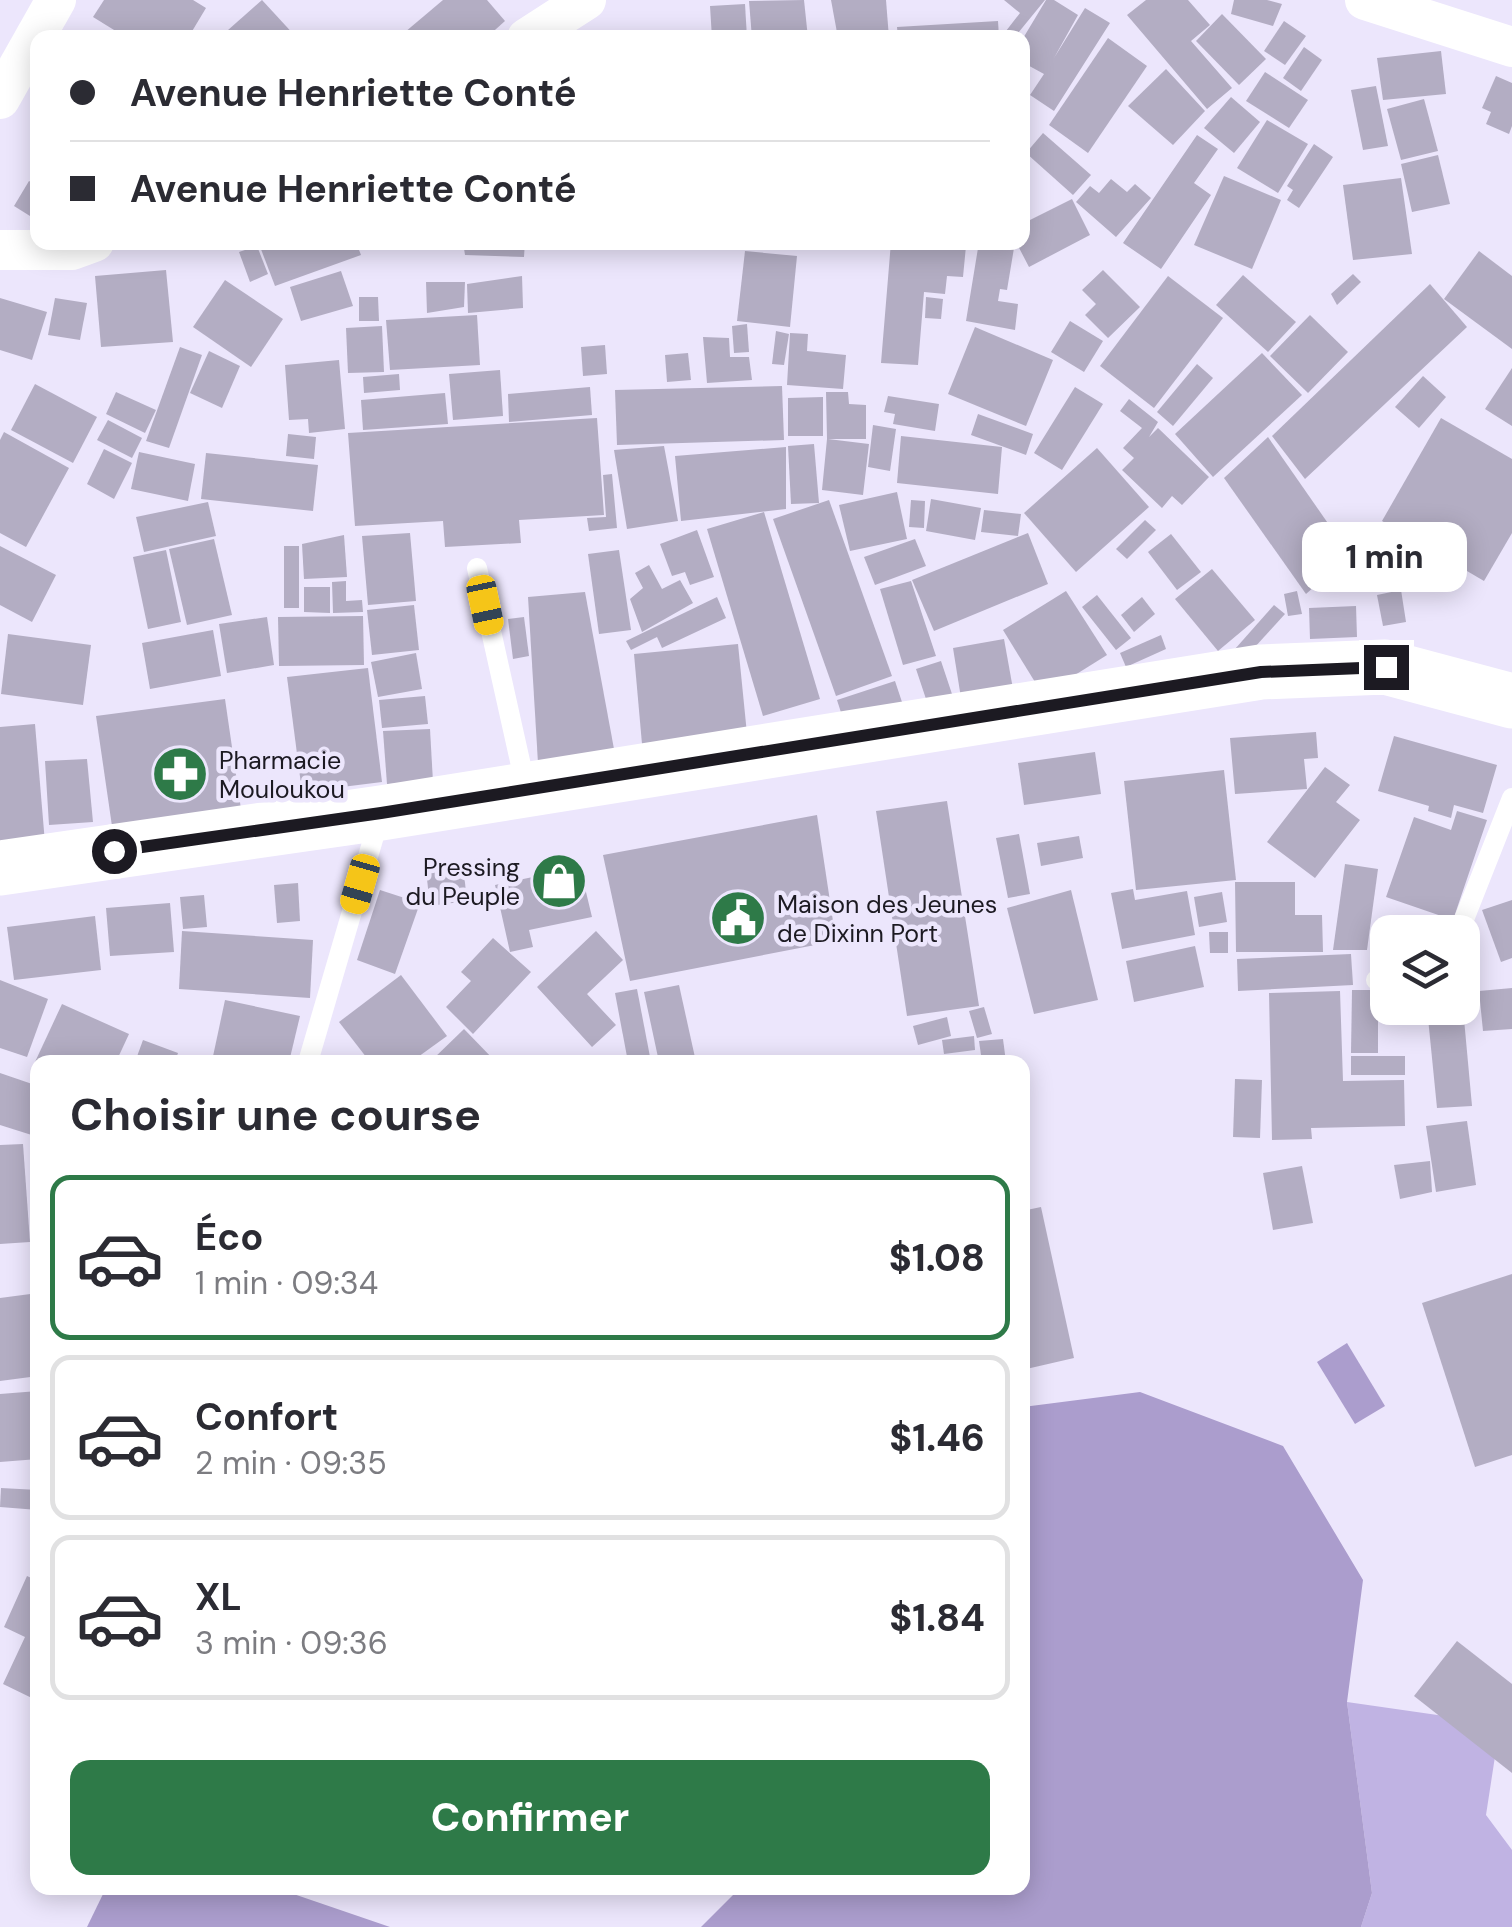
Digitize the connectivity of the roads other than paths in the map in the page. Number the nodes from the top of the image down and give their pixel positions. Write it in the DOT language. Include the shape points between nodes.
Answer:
graph roads {
  1 [pos="56,0"];
  2 [pos="586,0"];
  3 [pos="1365,0"];
  4 [pos="39,30"];
  5 [pos="540,30"];
  6 [pos="30,46"];
  7 [pos="1512,47"];
  8 [pos="0,100"];
  9 [pos="0,250"];
  10 [pos="30,250"];
  11 [pos="30,250"];
  12 [pos="72,250"];
  13 [pos="477,568"];
  14 [pos="1512,701"];
  15 [pos="526,790"];
  16 [pos="1512,798"];
  17 [pos="381,813"];
  18 [pos="0,868"];
  19 [pos="1466,915"];
  20 [pos="310,1055"];
  1 -- 4 [label="street"];
  2 -- 5 [label="street"];
  3 -- 7 [label="street"];
  6 -- 8 [label="street"];
  9 -- 11 [label="street"];
  10 -- 12 [label="street"];
  13 -- 15 [label="lane"];
  14 -- 15 [label="main road" via="1386,667 1261,672"];
  15 -- 17 [label="main road"];
  16 -- 19 [label="lane"];
  17 -- 18 [label="main road"];
  17 -- 20 [label="lane"];
}
